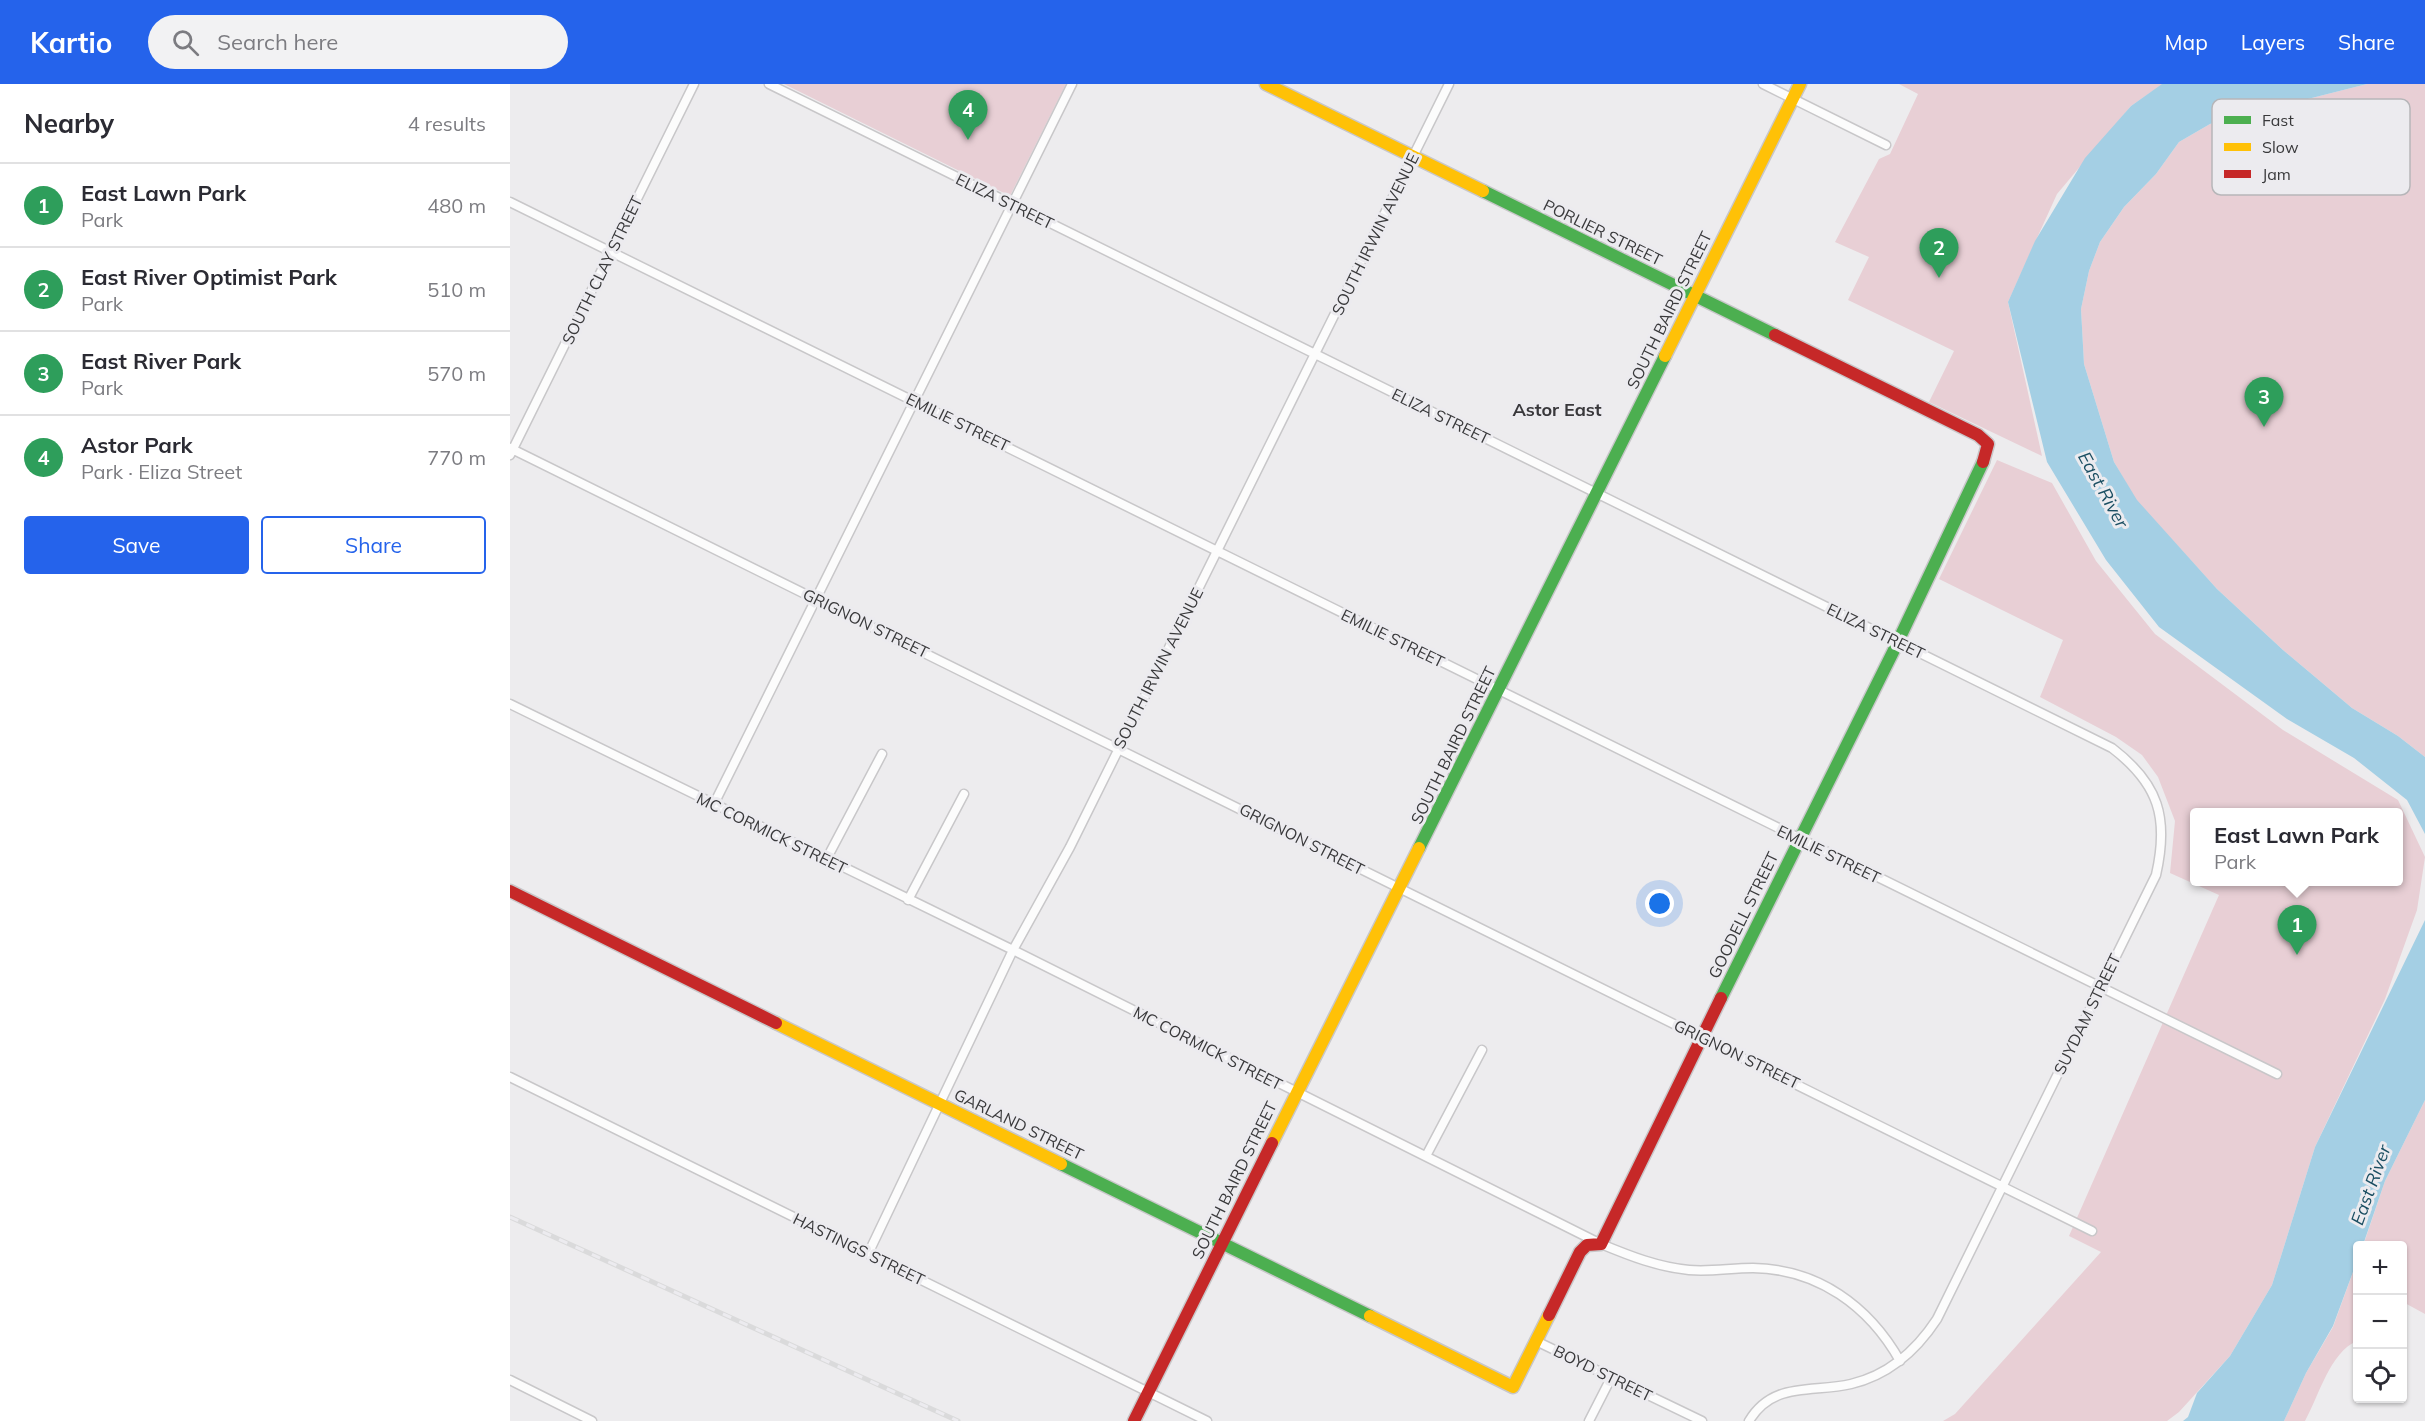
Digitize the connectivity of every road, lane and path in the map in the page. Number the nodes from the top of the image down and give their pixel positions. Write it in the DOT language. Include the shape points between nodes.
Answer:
graph roads {
  1 [pos="694,84"];
  2 [pos="769,84"];
  3 [pos="1072,84"];
  4 [pos="1266,84"];
  5 [pos="1449,84"];
  6 [pos="1763,84"];
  7 [pos="1800,84"];
  8 [pos="1792,98"];
  9 [pos="1886,145"];
  10 [pos="1413,157"];
  11 [pos="510,202"];
  12 [pos="1012,204"];
  13 [pos="611,252"];
  14 [pos="1694,296"];
  15 [pos="1315,354"];
  16 [pos="915,401"];
  17 [pos="1988,444"];
  18 [pos="511,451"];
  19 [pos="1596,493"];
  20 [pos="1217,551"];
  21 [pos="817,598"];
  22 [pos="1897,642"];
  23 [pos="1498,690"];
  24 [pos="510,704"];
  25 [pos="1118,746"];
  26 [pos="2112,748"];
  27 [pos="882,754"];
  28 [pos="964,794"];
  29 [pos="714,804"];
  30 [pos="1799,839"];
  31 [pos="826,860"];
  32 [pos="1400,888"];
  33 [pos="510,891"];
  34 [pos="908,900"];
  35 [pos="1013,950"];
  36 [pos="2100,988"];
  37 [pos="1701,1036"];
  38 [pos="1482,1050"];
  39 [pos="2277,1074"];
  40 [pos="510,1077"];
  41 [pos="1296,1092"];
  42 [pos="941,1104"];
  43 [pos="1426,1156"];
  44 [pos="2002,1185"];
  45 [pos="2092,1231"];
  46 [pos="1222,1242"];
  47 [pos="1601,1244"];
  48 [pos="868,1254"];
  49 [pos="1536,1341"];
  50 [pos="1900,1361"];
  51 [pos="1611,1377"];
  52 [pos="510,1380"];
  53 [pos="1148,1392"];
  54 [pos="592,1421"];
  55 [pos="1134,1421"];
  56 [pos="1207,1421"];
  57 [pos="1589,1421"];
  58 [pos="1702,1421"];
  59 [pos="1749,1421"];
  1 -- 13 [label="street, SOUTH CLAY STREET"];
  2 -- 12 [label="street, ELIZA STREET"];
  3 -- 12 [label="street"];
  4 -- 10 [label="street, PORLIER STREET"];
  5 -- 10 [label="street, SOUTH IRWIN AVENUE"];
  6 -- 8 [label="street"];
  7 -- 8 [label="street, SOUTH BAIRD STREET"];
  8 -- 9 [label="street"];
  8 -- 14 [label="street, SOUTH BAIRD STREET"];
  10 -- 14 [label="street, PORLIER STREET"];
  10 -- 15 [label="street, SOUTH IRWIN AVENUE"];
  11 -- 13 [label="street, EMILIE STREET"];
  12 -- 15 [label="street, ELIZA STREET"];
  12 -- 16 [label="street"];
  13 -- 16 [label="street, EMILIE STREET"];
  13 -- 18 [label="street, SOUTH CLAY STREET"];
  14 -- 17 [label="street, PORLIER STREET" via="1978,435"];
  14 -- 19 [label="street, SOUTH BAIRD STREET"];
  15 -- 19 [label="street, ELIZA STREET"];
  15 -- 20 [label="street, SOUTH IRWIN AVENUE"];
  16 -- 20 [label="street, EMILIE STREET"];
  16 -- 21 [label="street"];
  17 -- 22 [label="street, GOODELL STREET" via="1987,454"];
  18 -- 21 [label="street, GRIGNON STREET"];
  19 -- 22 [label="street, ELIZA STREET"];
  19 -- 23 [label="street, SOUTH BAIRD STREET"];
  20 -- 23 [label="street, EMILIE STREET"];
  20 -- 25 [label="street, SOUTH IRWIN AVENUE"];
  21 -- 25 [label="street, GRIGNON STREET"];
  21 -- 29 [label="street"];
  22 -- 26 [label="street, ELIZA STREET"];
  22 -- 30 [label="street, GOODELL STREET"];
  23 -- 30 [label="street, EMILIE STREET"];
  23 -- 32 [label="street, SOUTH BAIRD STREET"];
  24 -- 29 [label="street, MC CORMICK STREET"];
  25 -- 32 [label="street, GRIGNON STREET"];
  25 -- 35 [label="street, SOUTH IRWIN AVENUE" via="1070,847"];
  26 -- 36 [label="street, SUYDAM STREET" via="2131,762 2150,787 2160,814 2162,849 2156,875"];
  27 -- 31 [label="street"];
  28 -- 34 [label="street"];
  29 -- 31 [label="street, MC CORMICK STREET"];
  30 -- 36 [label="street, EMILIE STREET"];
  30 -- 37 [label="street, GOODELL STREET"];
  31 -- 34 [label="street, MC CORMICK STREET"];
  32 -- 37 [label="street, GRIGNON STREET"];
  32 -- 41 [label="street, SOUTH BAIRD STREET"];
  33 -- 42 [label="street, GARLAND STREET"];
  34 -- 35 [label="street, MC CORMICK STREET"];
  35 -- 41 [label="street, MC CORMICK STREET"];
  35 -- 42 [label="street, SOUTH IRWIN AVENUE"];
  36 -- 39 [label="street, EMILIE STREET"];
  36 -- 44 [label="street, SUYDAM STREET"];
  37 -- 44 [label="street, GRIGNON STREET"];
  37 -- 47 [label="street, GOODELL STREET"];
  38 -- 43 [label="street"];
  40 -- 48 [label="street, HASTINGS STREET"];
  41 -- 43 [label="street, MC CORMICK STREET"];
  41 -- 46 [label="street, SOUTH BAIRD STREET"];
  42 -- 46 [label="street, GARLAND STREET"];
  42 -- 48 [label="street, SOUTH IRWIN AVENUE"];
  43 -- 47 [label="street, MC CORMICK STREET"];
  44 -- 45 [label="street, GRIGNON STREET"];
  44 -- 50 [label="street, SUYDAM STREET" via="1937,1319"];
  46 -- 49 [label="street, GARLAND STREET" via="1513,1387"];
  46 -- 53 [label="street, SOUTH BAIRD STREET"];
  47 -- 49 [label="street" via="1587,1245 1580,1252"];
  47 -- 50 [label="street, MC CORMICK STREET" via="1665,1266 1768,1269 1804,1277 1835,1291 1863,1311 1889,1341"];
  48 -- 53 [label="street, HASTINGS STREET"];
  49 -- 51 [label="street, BOYD STREET"];
  50 -- 59 [label="street, SUYDAM STREET" via="1851,1384 1801,1388 1776,1395 1755,1411"];
  51 -- 57 [label="street"];
  51 -- 58 [label="street, BOYD STREET"];
  52 -- 54 [label="street"];
  53 -- 55 [label="street, SOUTH BAIRD STREET"];
  53 -- 56 [label="street, HASTINGS STREET"];
}
